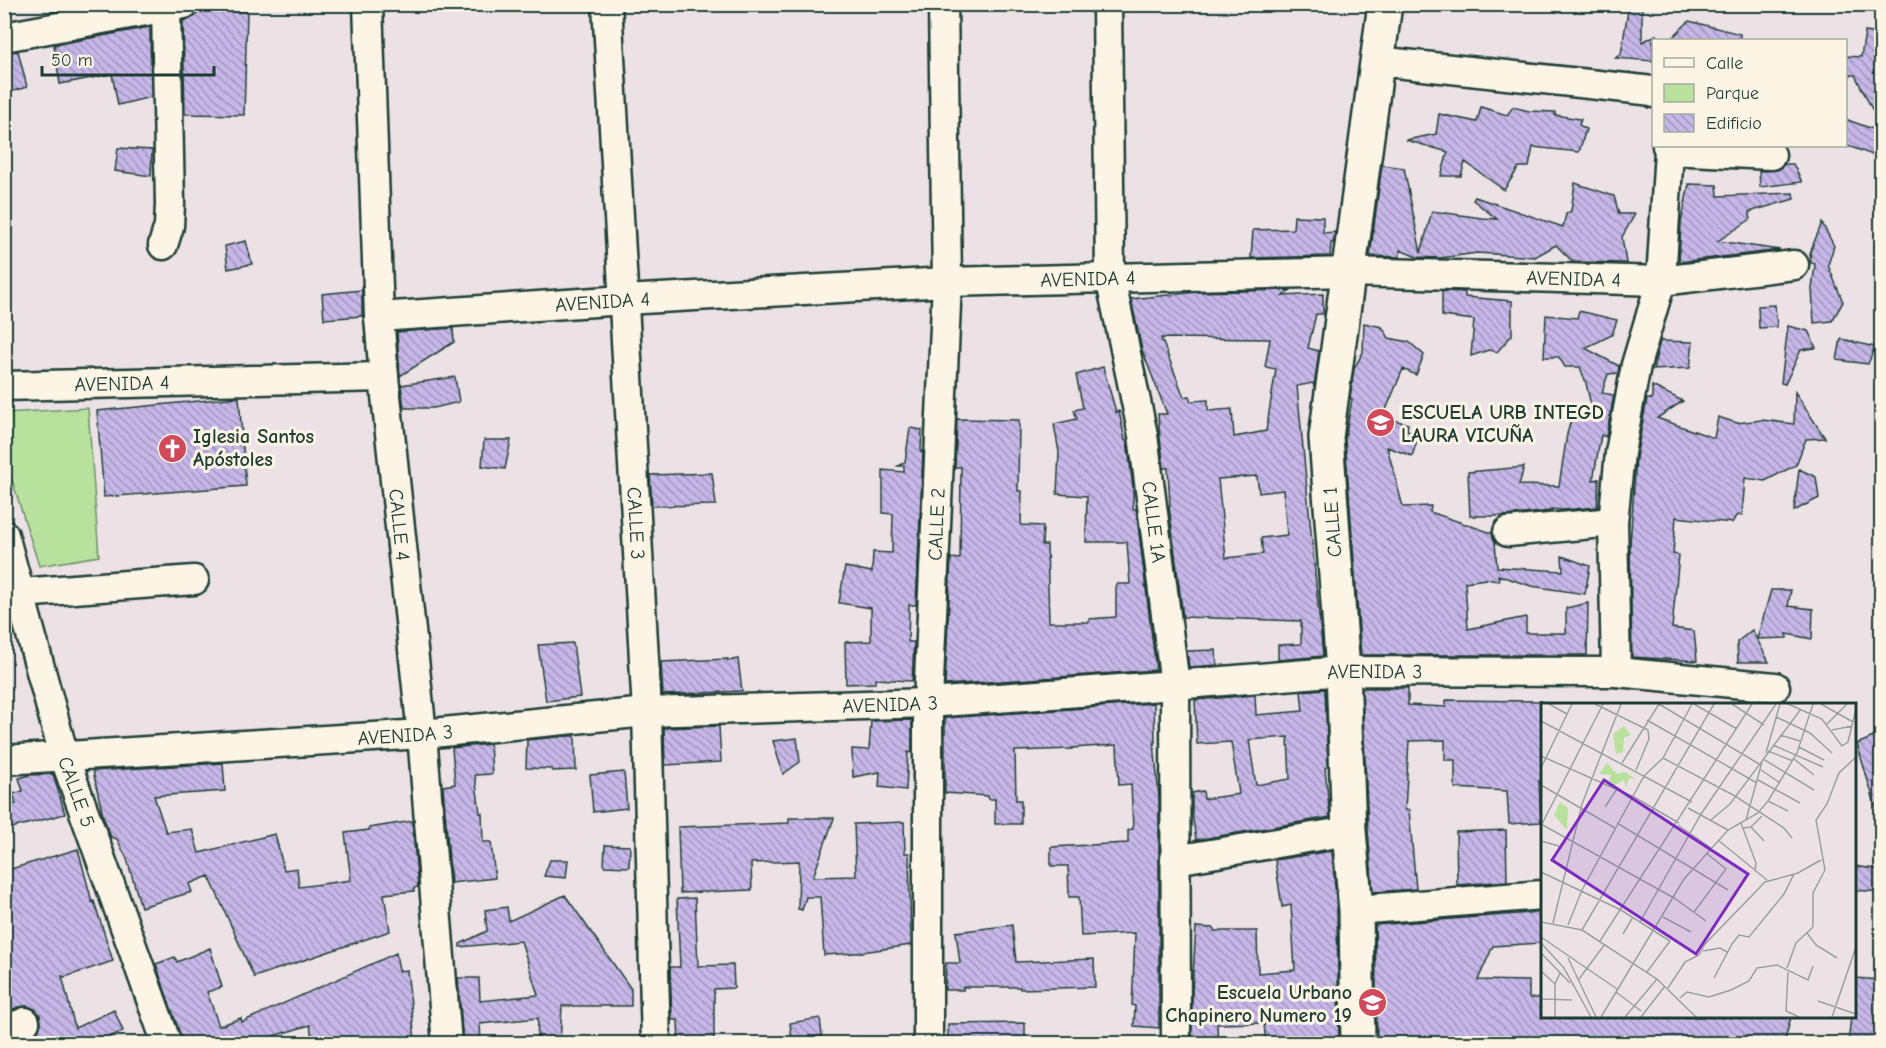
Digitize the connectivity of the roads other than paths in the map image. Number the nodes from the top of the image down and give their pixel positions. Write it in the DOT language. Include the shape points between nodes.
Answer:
graph roads {
  1 [pos="368,4"];
  2 [pos="607,4"];
  3 [pos="943,4"];
  4 [pos="1107,4"];
  5 [pos="1385,4"];
  6 [pos="175,6"];
  7 [pos="4,37"];
  8 [pos="1377,61"];
  9 [pos="1652,91"];
  10 [pos="1668,148"];
  11 [pos="1771,155"];
  12 [pos="164,245"];
  13 [pos="1794,265"];
  14 [pos="1349,272"];
  15 [pos="1110,277"];
  16 [pos="1661,281"];
  17 [pos="947,282"];
  18 [pos="624,300"];
  19 [pos="379,317"];
  20 [pos="384,377"];
  21 [pos="4,386"];
  22 [pos="1613,522"];
  23 [pos="1508,532"];
  24 [pos="4,535"];
  25 [pos="194,580"];
  26 [pos="20,593"];
  27 [pos="1343,671"];
  28 [pos="1616,672"];
  29 [pos="1175,685"];
  30 [pos="1775,687"];
  31 [pos="928,703"];
  32 [pos="647,712"];
  33 [pos="422,735"];
  34 [pos="64,756"];
  35 [pos="4,760"];
  36 [pos="1349,831"];
  37 [pos="1175,860"];
  38 [pos="1541,895"];
  39 [pos="1356,910"];
  40 [pos="166,1044"];
  41 [pos="447,1044"];
  42 [pos="656,1044"];
  43 [pos="928,1044"];
  44 [pos="1176,1044"];
  45 [pos="1358,1044"];
  1 -- 19 [label="street, CALLE 4"];
  2 -- 18 [label="street, CALLE 3"];
  3 -- 17 [label="street, CALLE 2"];
  4 -- 15 [label="street, CALLE 1A"];
  5 -- 8 [label="street, CALLE 1"];
  6 -- 7 [label="street"];
  6 -- 12 [label="street" via="169,226"];
  8 -- 9 [label="street"];
  8 -- 14 [label="street, CALLE 1"];
  10 -- 11 [label="street"];
  10 -- 16 [label="street"];
  13 -- 16 [label="street, AVENIDA 4"];
  14 -- 15 [label="street, AVENIDA 4"];
  14 -- 16 [label="street, AVENIDA 4"];
  14 -- 27 [label="street, CALLE 1" via="1326,437"];
  15 -- 17 [label="street, AVENIDA 4"];
  15 -- 29 [label="street, CALLE 1A" via="1143,435"];
  16 -- 22 [label="street" via="1636,365 1620,453"];
  17 -- 18 [label="street, AVENIDA 4"];
  17 -- 31 [label="street, CALLE 2"];
  18 -- 19 [label="street, AVENIDA 4"];
  18 -- 32 [label="street, CALLE 3"];
  19 -- 20 [label="street, CALLE 4"];
  20 -- 21 [label="street, AVENIDA 4"];
  20 -- 33 [label="street, CALLE 4"];
  22 -- 23 [label="street"];
  22 -- 28 [label="street"];
  24 -- 26 [label="street, CALLE 5"];
  25 -- 26 [label="street"];
  26 -- 34 [label="street, CALLE 5"];
  27 -- 28 [label="street, AVENIDA 3"];
  27 -- 29 [label="street, AVENIDA 3"];
  27 -- 36 [label="street, CALLE 1"];
  28 -- 30 [label="street, AVENIDA 3"];
  29 -- 31 [label="street, AVENIDA 3"];
  29 -- 37 [label="street, CALLE 1A"];
  31 -- 32 [label="street, AVENIDA 3"];
  31 -- 43 [label="street, CALLE 2"];
  32 -- 33 [label="street, AVENIDA 3"];
  32 -- 42 [label="street, CALLE 3"];
  33 -- 34 [label="street, AVENIDA 3"];
  33 -- 41 [label="street, CALLE 4"];
  34 -- 35 [label="street, AVENIDA 3"];
  34 -- 40 [label="street, CALLE 5"];
  36 -- 37 [label="street"];
  36 -- 39 [label="street, CALLE 1"];
  37 -- 44 [label="street, CALLE 1A"];
  38 -- 39 [label="street"];
  39 -- 45 [label="street, CALLE 1"];
}
